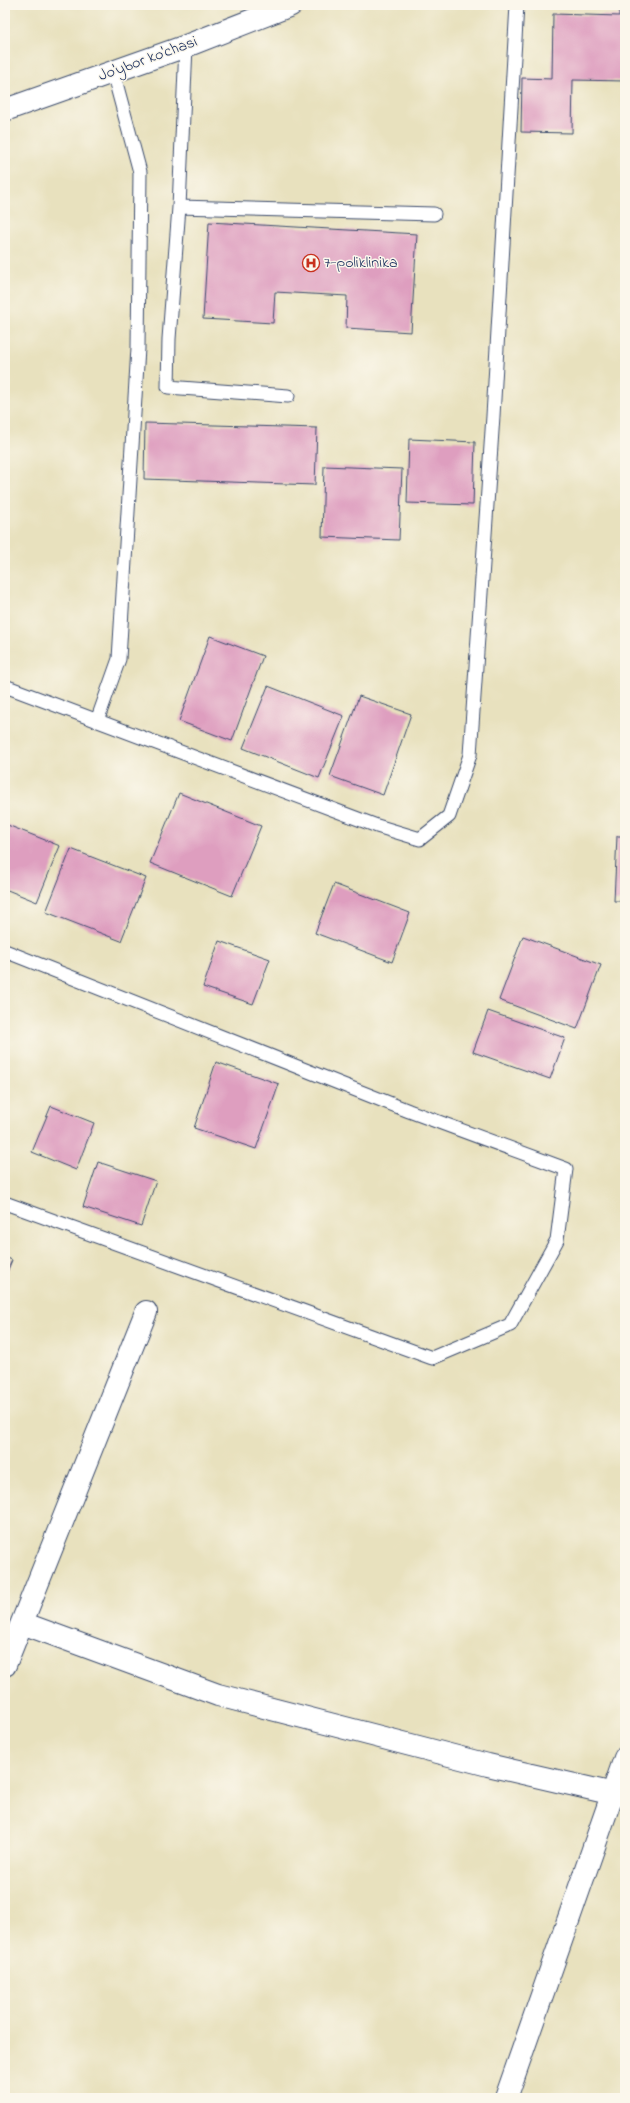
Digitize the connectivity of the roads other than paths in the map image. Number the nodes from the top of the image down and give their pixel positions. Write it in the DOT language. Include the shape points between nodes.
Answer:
graph roads {
  1 [pos="291,5"];
  2 [pos="518,5"];
  3 [pos="186,46"];
  4 [pos="113,72"];
  5 [pos="5,110"];
  6 [pos="179,207"];
  7 [pos="434,214"];
  8 [pos="288,396"];
  9 [pos="5,686"];
  10 [pos="97,721"];
  11 [pos="5,951"];
  12 [pos="5,1203"];
  13 [pos="146,1312"];
  14 [pos="22,1623"];
  15 [pos="5,1665"];
  16 [pos="625,1758"];
  17 [pos="614,1794"];
  18 [pos="506,2098"];
  1 -- 3 [label="street, Jo'ybor ko'chasi"];
  2 -- 10 [label="lane" via="470,755 449,816 420,839 377,826"];
  3 -- 4 [label="street, Jo'ybor ko'chasi"];
  3 -- 6 [label="lane"];
  4 -- 5 [label="street, Jo'ybor ko'chasi"];
  4 -- 10 [label="lane" via="140,172 138,348 119,659"];
  6 -- 7 [label="lane"];
  6 -- 8 [label="lane" via="168,387"];
  9 -- 10 [label="lane"];
  11 -- 12 [label="lane" via="409,1111 566,1169 557,1240 510,1325 432,1358"];
  13 -- 14 [label="street"];
  14 -- 15 [label="street"];
  14 -- 17 [label="street" via="218,1695 488,1765"];
  16 -- 17 [label="street"];
  17 -- 18 [label="street"];
}
